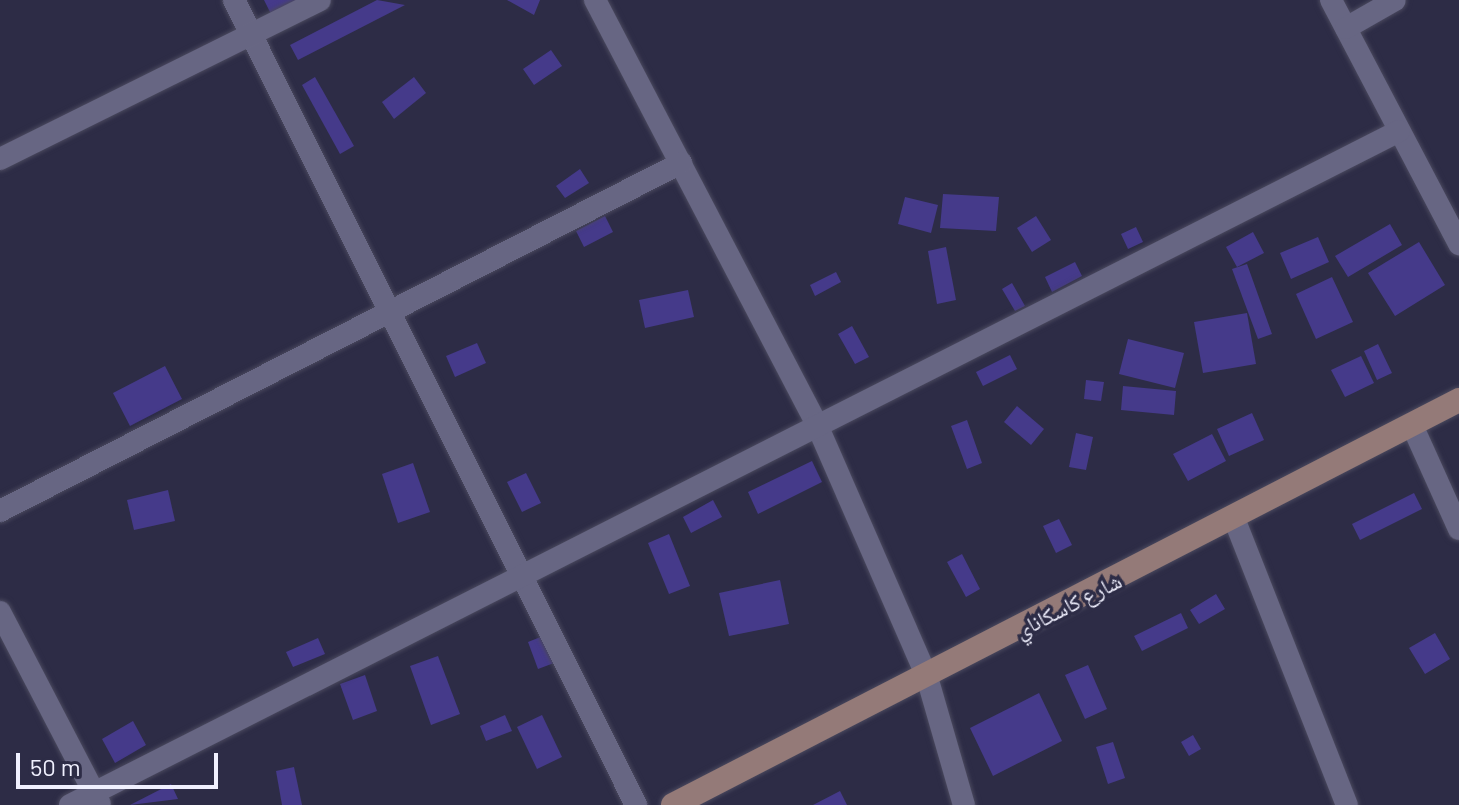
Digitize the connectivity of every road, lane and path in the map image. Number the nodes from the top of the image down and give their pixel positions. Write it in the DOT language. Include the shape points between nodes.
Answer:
graph roads {
  1 [pos="234,0"];
  2 [pos="320,0"];
  3 [pos="595,0"];
  4 [pos="1331,0"];
  5 [pos="1395,0"];
  6 [pos="1346,28"];
  7 [pos="251,32"];
  8 [pos="1399,131"];
  9 [pos="0,159"];
  10 [pos="681,163"];
  11 [pos="1459,244"];
  12 [pos="389,312"];
  13 [pos="1459,400"];
  14 [pos="817,425"];
  15 [pos="1412,425"];
  16 [pos="0,511"];
  17 [pos="1235,521"];
  18 [pos="1459,529"];
  19 [pos="523,579"];
  20 [pos="0,612"];
  21 [pos="927,677"];
  22 [pos="97,799"];
  23 [pos="70,805"];
  24 [pos="636,805"];
  25 [pos="673,805"];
  26 [pos="964,805"];
  27 [pos="1347,805"];
  1 -- 7 [label="street"];
  2 -- 7 [label="street"];
  3 -- 10 [label="street"];
  4 -- 6 [label="street"];
  5 -- 6 [label="street"];
  6 -- 8 [label="street"];
  7 -- 9 [label="street"];
  7 -- 12 [label="street"];
  8 -- 11 [label="street"];
  8 -- 14 [label="street"];
  10 -- 12 [label="street"];
  10 -- 14 [label="street"];
  12 -- 16 [label="street"];
  12 -- 19 [label="street"];
  13 -- 15 [label="street, شارع كاسكاناي"];
  14 -- 19 [label="street"];
  14 -- 21 [label="street"];
  15 -- 17 [label="street, شارع كاسكاناي"];
  15 -- 18 [label="street"];
  17 -- 21 [label="street, شارع كاسكاناي"];
  17 -- 27 [label="street"];
  19 -- 22 [label="street"];
  19 -- 24 [label="street"];
  20 -- 22 [label="street"];
  21 -- 25 [label="street, شارع كاسكاناي"];
  21 -- 26 [label="street"];
  22 -- 23 [label="street"];
}
